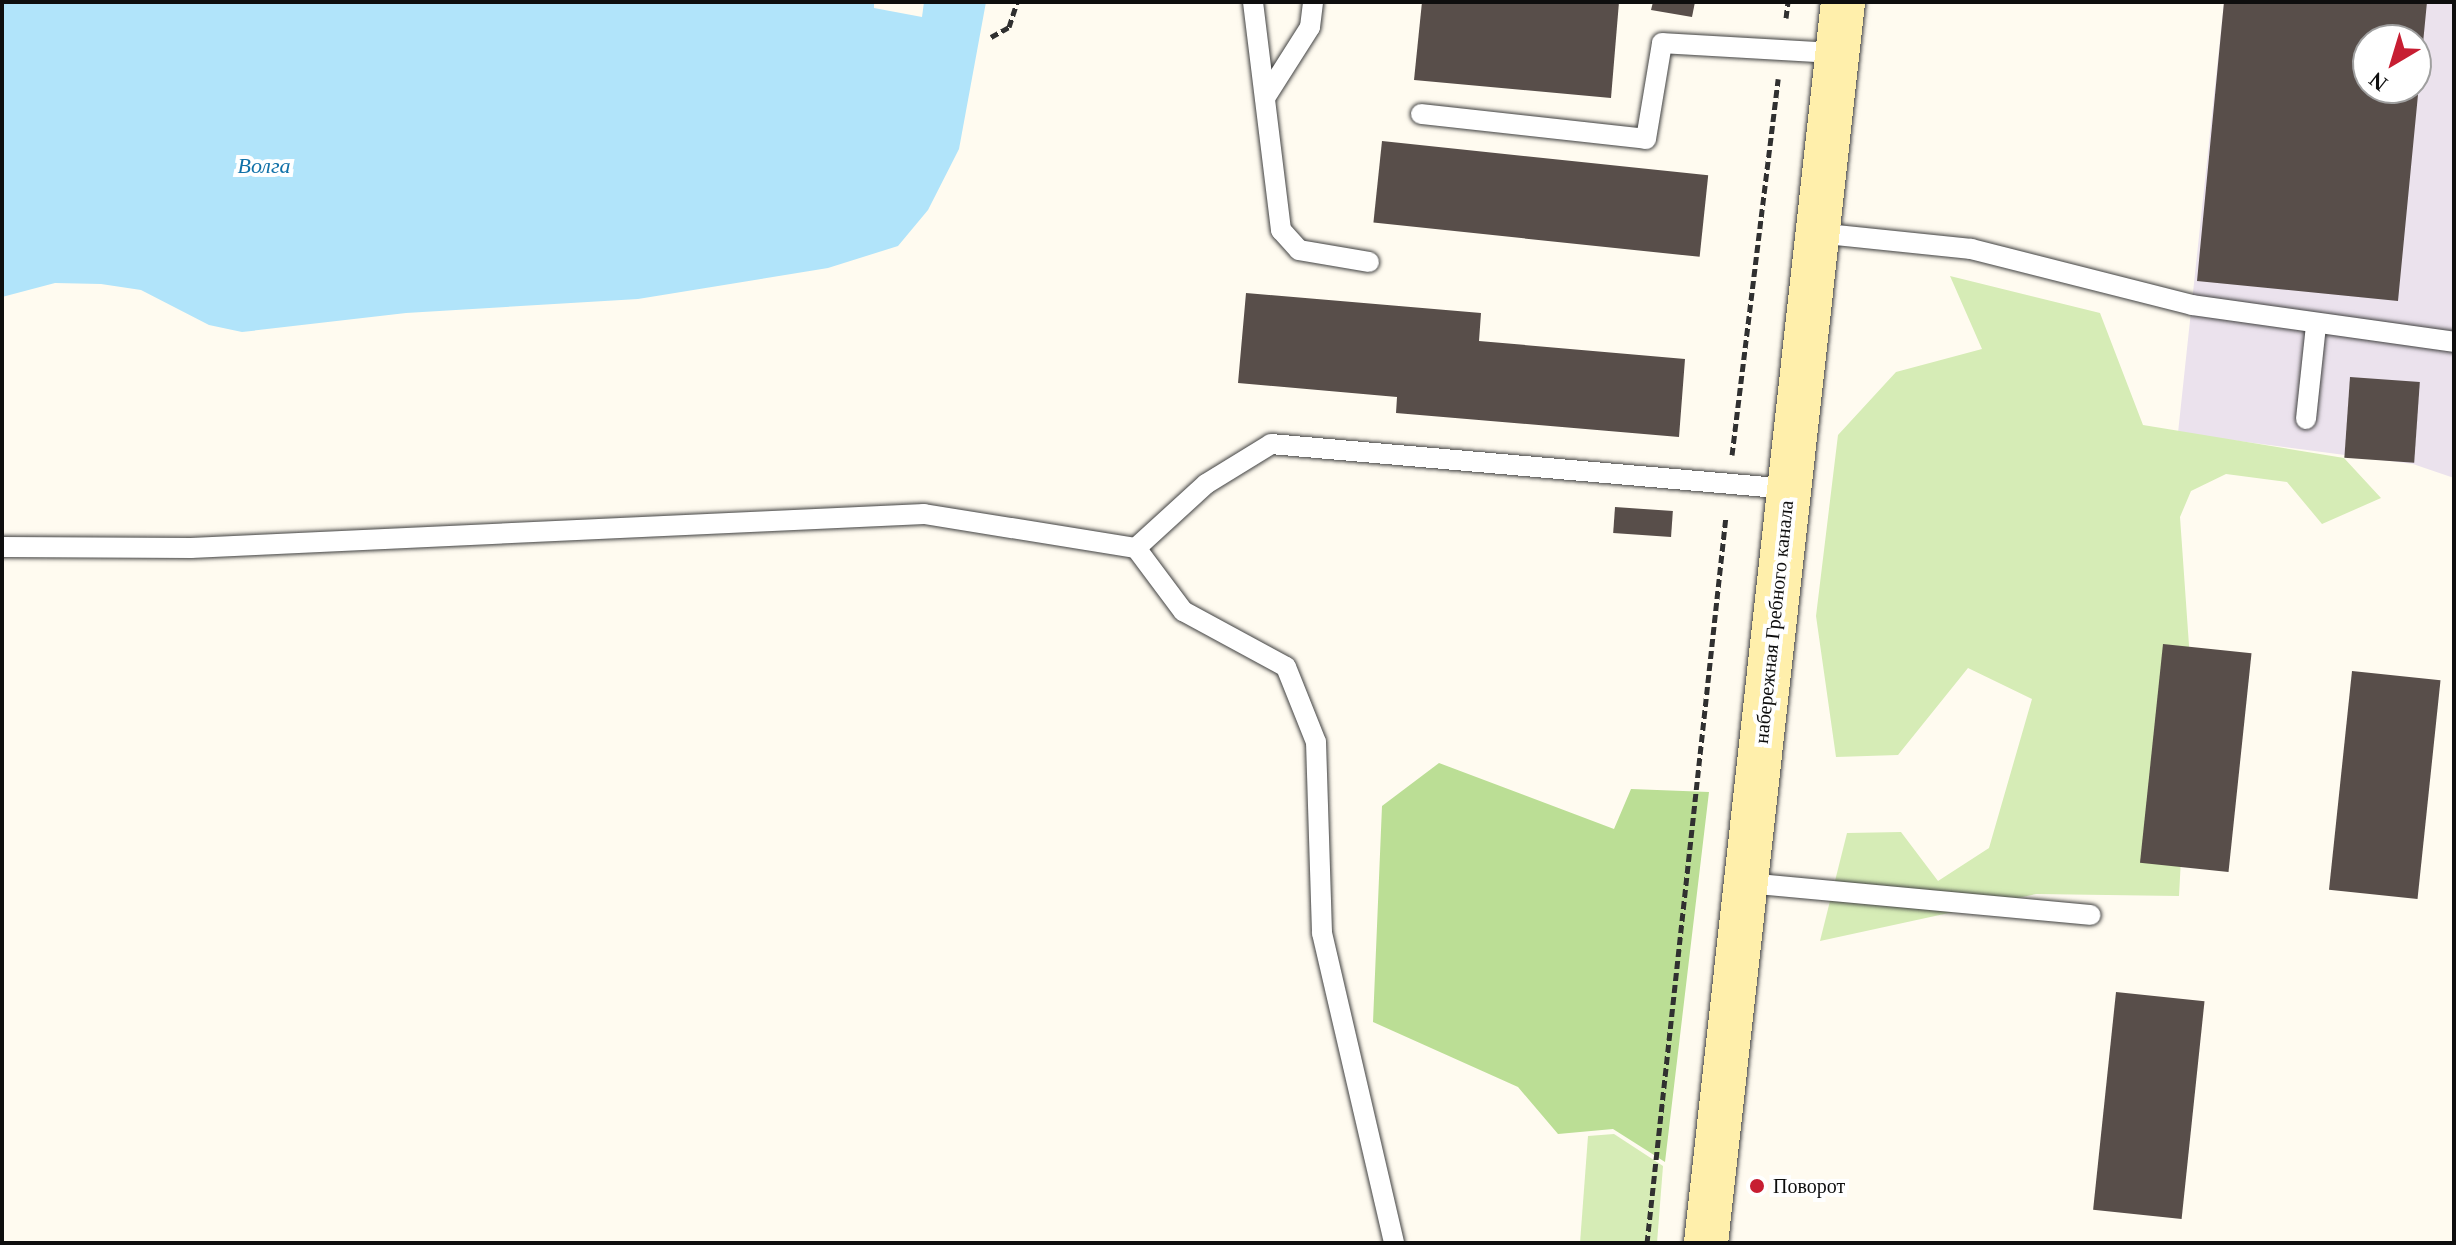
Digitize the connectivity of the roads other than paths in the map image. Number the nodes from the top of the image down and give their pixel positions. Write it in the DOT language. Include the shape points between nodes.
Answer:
graph roads {
  1 [pos="1253,2"];
  2 [pos="1313,2"];
  3 [pos="1843,2"];
  4 [pos="1837,53"];
  5 [pos="1265,98"];
  6 [pos="1421,114"];
  7 [pos="1817,233"];
  8 [pos="1369,262"];
  9 [pos="2316,326"];
  10 [pos="2454,342"];
  11 [pos="2306,419"];
  12 [pos="1789,489"];
  13 [pos="2,547"];
  14 [pos="1136,548"];
  15 [pos="1746,883"];
  16 [pos="2091,915"];
  17 [pos="1394,1243"];
  18 [pos="1706,1243"];
  1 -- 5 [label="lane"];
  2 -- 5 [label="lane" via="1310,27"];
  3 -- 4 [label="street, набережная Гребного канала"];
  4 -- 6 [label="lane" via="1662,43 1646,139"];
  4 -- 7 [label="street, набережная Гребного канала"];
  5 -- 8 [label="lane" via="1281,230 1299,250"];
  7 -- 9 [label="lane" via="1971,249 2192,305"];
  7 -- 12 [label="street, набережная Гребного канала"];
  9 -- 10 [label="lane"];
  9 -- 11 [label="lane"];
  12 -- 14 [label="lane" via="1271,444 1206,484"];
  12 -- 15 [label="street, набережная Гребного канала"];
  13 -- 14 [label="lane" via="191,548 924,514"];
  14 -- 17 [label="lane" via="1183,611 1286,667 1316,742 1322,933"];
  15 -- 16 [label="lane"];
  15 -- 18 [label="street, набережная Гребного канала"];
}
